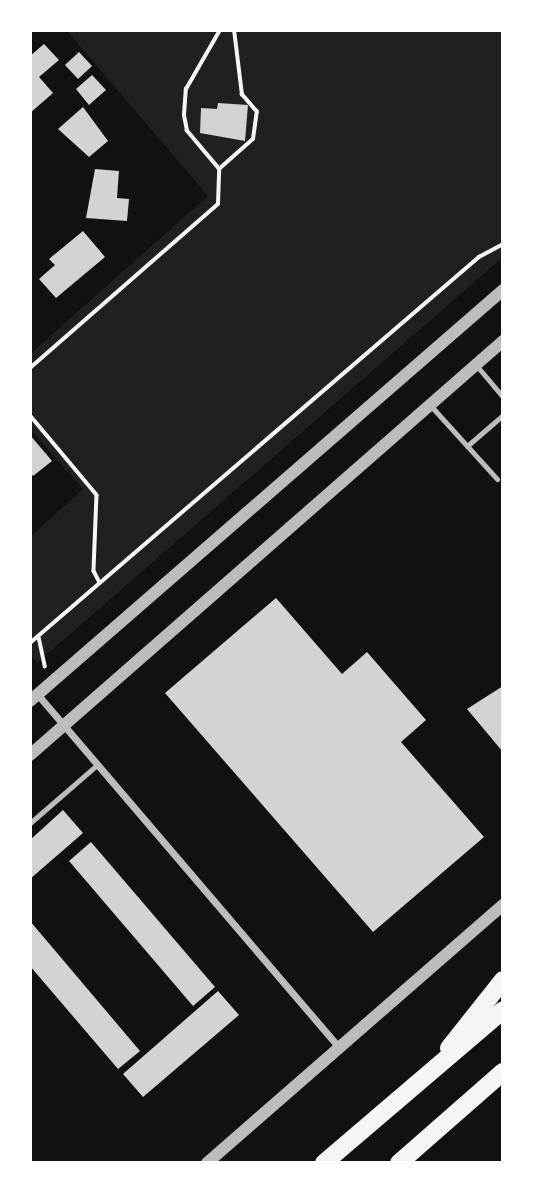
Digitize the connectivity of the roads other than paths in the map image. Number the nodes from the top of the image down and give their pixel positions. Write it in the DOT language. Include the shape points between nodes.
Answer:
graph roads {
  1 [pos="503,290"];
  2 [pos="503,341"];
  3 [pos="475,365"];
  4 [pos="503,397"];
  5 [pos="430,405"];
  6 [pos="503,415"];
  7 [pos="467,446"];
  8 [pos="498,480"];
  9 [pos="34,698"];
  10 [pos="63,726"];
  11 [pos="30,755"];
  12 [pos="97,765"];
  13 [pos="30,823"];
  14 [pos="503,905"];
  15 [pos="503,980"];
  16 [pos="503,1010"];
  17 [pos="339,1048"];
  18 [pos="503,1072"];
  19 [pos="426,1078"];
  20 [pos="207,1163"];
  21 [pos="324,1163"];
  22 [pos="399,1163"];
  1 -- 9 [label="street"];
  2 -- 3 [label="street"];
  3 -- 4 [label="lane"];
  3 -- 5 [label="street"];
  5 -- 7 [label="lane"];
  5 -- 10 [label="street"];
  6 -- 7 [label="lane"];
  7 -- 8 [label="lane"];
  9 -- 10 [label="street"];
  10 -- 11 [label="street"];
  10 -- 12 [label="street"];
  12 -- 13 [label="lane"];
  12 -- 17 [label="street"];
  14 -- 17 [label="street"];
  15 -- 19 [label="highway"];
  16 -- 19 [label="highway"];
  17 -- 20 [label="street"];
  18 -- 22 [label="highway"];
  19 -- 21 [label="highway"];
}
